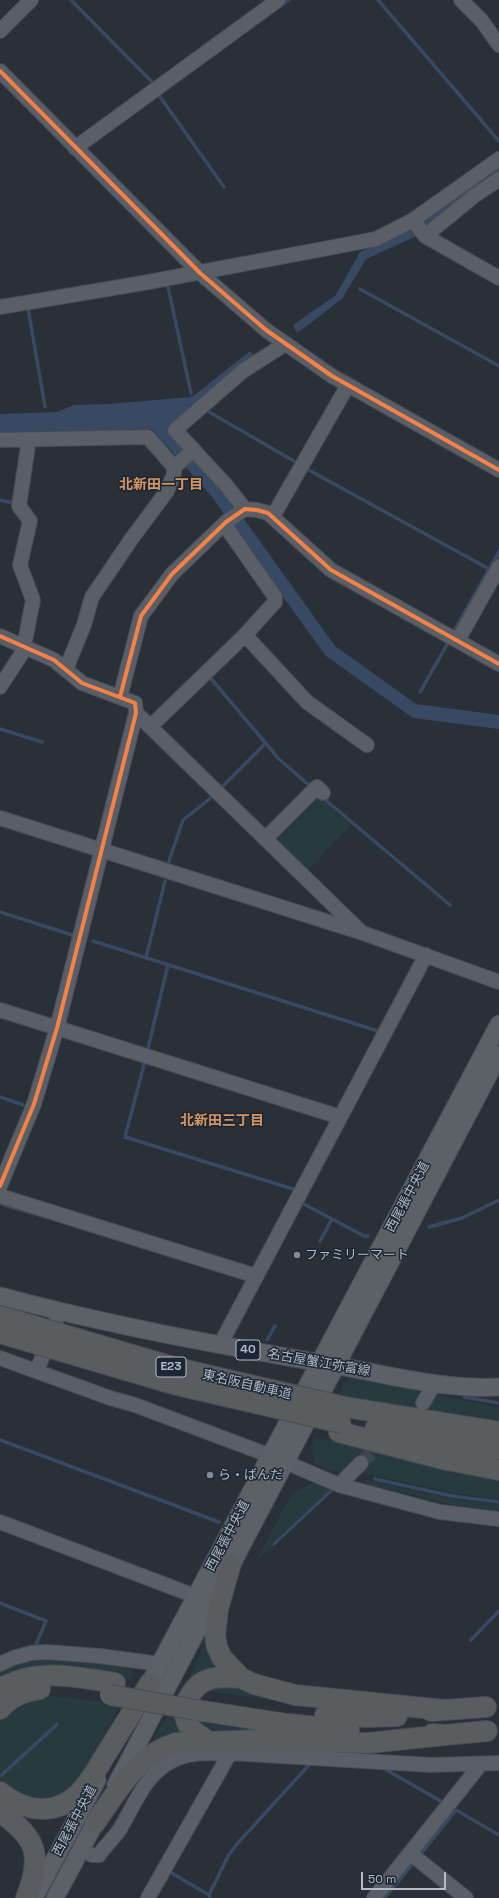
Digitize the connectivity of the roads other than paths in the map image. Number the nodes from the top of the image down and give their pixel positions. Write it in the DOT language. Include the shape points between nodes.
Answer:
graph roads {
  1 [pos="31,0"];
  2 [pos="278,0"];
  3 [pos="461,0"];
  4 [pos="0,31"];
  5 [pos="499,45"];
  6 [pos="0,71"];
  7 [pos="76,148"];
  8 [pos="499,159"];
  9 [pos="499,179"];
  10 [pos="419,229"];
  11 [pos="200,273"];
  12 [pos="499,278"];
  13 [pos="0,306"];
  14 [pos="285,344"];
  15 [pos="348,385"];
  16 [pos="29,439"];
  17 [pos="0,440"];
  18 [pos="194,450"];
  19 [pos="174,467"];
  20 [pos="499,470"];
  21 [pos="243,511"];
  22 [pos="273,516"];
  23 [pos="225,523"];
  24 [pos="499,567"];
  25 [pos="245,635"];
  26 [pos="0,636"];
  27 [pos="458,640"];
  28 [pos="25,646"];
  29 [pos="499,664"];
  30 [pos="66,670"];
  31 [pos="0,687"];
  32 [pos="120,697"];
  33 [pos="135,708"];
  34 [pos="150,727"];
  35 [pos="367,745"];
  36 [pos="323,793"];
  37 [pos="0,818"];
  38 [pos="265,839"];
  39 [pos="103,849"];
  40 [pos="360,932"];
  41 [pos="426,955"];
  42 [pos="499,982"];
  43 [pos="0,1010"];
  44 [pos="499,1024"];
  45 [pos="57,1028"];
  46 [pos="499,1056"];
  47 [pos="340,1116"];
  48 [pos="0,1186"];
  49 [pos="0,1196"];
  50 [pos="256,1276"];
  51 [pos="0,1296"];
  52 [pos="59,1312"];
  53 [pos="0,1316"];
  54 [pos="0,1333"];
  55 [pos="220,1345"];
  56 [pos="0,1358"];
  57 [pos="328,1364"];
  58 [pos="37,1371"];
  59 [pos="435,1383"];
  60 [pos="499,1387"];
  61 [pos="423,1403"];
  62 [pos="342,1421"];
  63 [pos="499,1432"];
  64 [pos="499,1449"];
  65 [pos="278,1459"];
  66 [pos="361,1463"];
  67 [pos="499,1470"];
  68 [pos="339,1485"];
  69 [pos="499,1519"];
  70 [pos="0,1522"];
  71 [pos="231,1563"];
  72 [pos="195,1596"];
  73 [pos="0,1664"];
  74 [pos="160,1664"];
  75 [pos="241,1678"];
  76 [pos="150,1683"];
  77 [pos="0,1689"];
  78 [pos="112,1689"];
  79 [pos="198,1704"];
  80 [pos="486,1707"];
  81 [pos="0,1708"];
  82 [pos="444,1710"];
  83 [pos="487,1731"];
  84 [pos="445,1735"];
  85 [pos="208,1741"];
  86 [pos="230,1753"];
  87 [pos="499,1763"];
  88 [pos="481,1764"];
  89 [pos="0,1792"];
  90 [pos="0,1812"];
  91 [pos="95,1824"];
  92 [pos="81,1850"];
  93 [pos="411,1854"];
  94 [pos="26,1898"];
  95 [pos="34,1898"];
  96 [pos="55,1898"];
  97 [pos="148,1898"];
  98 [pos="374,1898"];
  99 [pos="466,1898"];
  1 -- 4 [label="street"];
  2 -- 7 [label="street"];
  3 -- 5 [label="street" via="482,21"];
  6 -- 7 [label="street"];
  7 -- 11 [label="street"];
  8 -- 10 [label="street"];
  9 -- 10 [label="street"];
  10 -- 11 [label="street"];
  10 -- 12 [label="street"];
  11 -- 13 [label="street"];
  11 -- 14 [label="street"];
  14 -- 15 [label="street"];
  14 -- 18 [label="street" via="243,371 176,430"];
  15 -- 20 [label="street"];
  15 -- 22 [label="street"];
  16 -- 17 [label="street"];
  16 -- 19 [label="street" via="148,437"];
  16 -- 28 [label="street" via="19,506 30,521 20,565 33,600"];
  18 -- 19 [label="street"];
  18 -- 21 [label="street" via="225,484"];
  19 -- 30 [label="street" via="167,491 92,596 84,625"];
  21 -- 22 [label="street" via="257,510"];
  21 -- 23 [label="street"];
  22 -- 27 [label="street" via="331,570"];
  23 -- 25 [label="street" via="275,597 275,602"];
  23 -- 32 [label="street" via="172,574 141,616"];
  24 -- 27 [label="street"];
  25 -- 34 [label="street"];
  25 -- 35 [label="street" via="307,702"];
  26 -- 28 [label="street"];
  27 -- 29 [label="street"];
  28 -- 30 [label="street" via="54,660"];
  28 -- 31 [label="street"];
  30 -- 32 [label="street" via="82,683"];
  32 -- 33 [label="street"];
  33 -- 34 [label="street"];
  33 -- 39 [label="street"];
  34 -- 38 [label="street"];
  36 -- 38 [label="street" via="317,788"];
  37 -- 39 [label="street"];
  38 -- 40 [label="street"];
  39 -- 40 [label="street"];
  39 -- 45 [label="street"];
  40 -- 41 [label="street"];
  41 -- 42 [label="street"];
  41 -- 47 [label="street"];
  43 -- 45 [label="street"];
  44 -- 57 [label="main road, 西尾張中央道"];
  45 -- 47 [label="street"];
  45 -- 48 [label="street" via="34,1104"];
  46 -- 57 [label="main road, 西尾張中央道"];
  47 -- 50 [label="street"];
  49 -- 50 [label="street"];
  50 -- 55 [label="street"];
  51 -- 52 [label="main road, 名古屋蟹江弥富線 / 40"];
  52 -- 55 [label="main road, 名古屋蟹江弥富線 / 40"];
  52 -- 58 [label="street"];
  53 -- 62 [label="highway, 東名阪自動車道 / E23, bridge" via="247,1386"];
  54 -- 62 [label="highway, 東名阪自動車道 / E23, bridge" via="221,1396"];
  55 -- 57 [label="main road, 名古屋蟹江弥富線 / 40"];
  56 -- 58 [label="street"];
  57 -- 59 [label="main road, 名古屋蟹江弥富線 / 40"];
  57 -- 65 [label="main road, 西尾張中央道"];
  58 -- 65 [label="street"];
  59 -- 60 [label="main road, 名古屋蟹江弥富線 / 40" via="473,1389"];
  59 -- 61 [label="street"];
  62 -- 63 [label="highway, 東名阪自動車道 / E23"];
  62 -- 64 [label="highway, 東名阪自動車道 / E23" via="445,1442"];
  62 -- 67 [label="highway" via="443,1459"];
  65 -- 68 [label="street"];
  65 -- 71 [label="main road, 西尾張中央道"];
  65 -- 72 [label="main road, 西尾張中央道"];
  66 -- 68 [label="street"];
  68 -- 69 [label="street" via="440,1512"];
  70 -- 72 [label="street"];
  71 -- 75 [label="highway" via="218,1609 215,1635 222,1658"];
  71 -- 91 [label="main road, 西尾張中央道"];
  72 -- 74 [label="main road, 西尾張中央道"];
  73 -- 74 [label="street" via="31,1653 46,1652"];
  74 -- 76 [label="main road, 西尾張中央道"];
  75 -- 82 [label="highway" via="295,1695"];
  75 -- 85 [label="highway" via="221,1677 202,1682 191,1695 186,1705 186,1721"];
  76 -- 89 [label="highway" via="89,1781 71,1800 35,1809 23,1807"];
  76 -- 95 [label="main road, 西尾張中央道"];
  77 -- 78 [label="highway" via="20,1680 46,1675 75,1677"];
  78 -- 79 [label="highway, bridge"];
  78 -- 81 [label="highway" via="37,1690 13,1698"];
  79 -- 82 [label="highway" via="334,1715 394,1716"];
  79 -- 84 [label="highway" via="248,1719 325,1728"];
  80 -- 82 [label="highway"];
  83 -- 84 [label="highway"];
  84 -- 85 [label="highway" via="368,1743"];
  85 -- 91 [label="highway" via="176,1743 152,1753 129,1775"];
  86 -- 88 [label="street" via="430,1766"];
  86 -- 92 [label="street" via="197,1754 177,1758 165,1764 152,1777 99,1855"];
  86 -- 97 [label="street"];
  87 -- 88 [label="street"];
  88 -- 93 [label="street"];
  90 -- 94 [label="highway" via="21,1827 33,1845 35,1865"];
  91 -- 92 [label="main road, 西尾張中央道"];
  92 -- 96 [label="main road, 西尾張中央道"];
  93 -- 98 [label="street"];
  93 -- 99 [label="street"];
}
